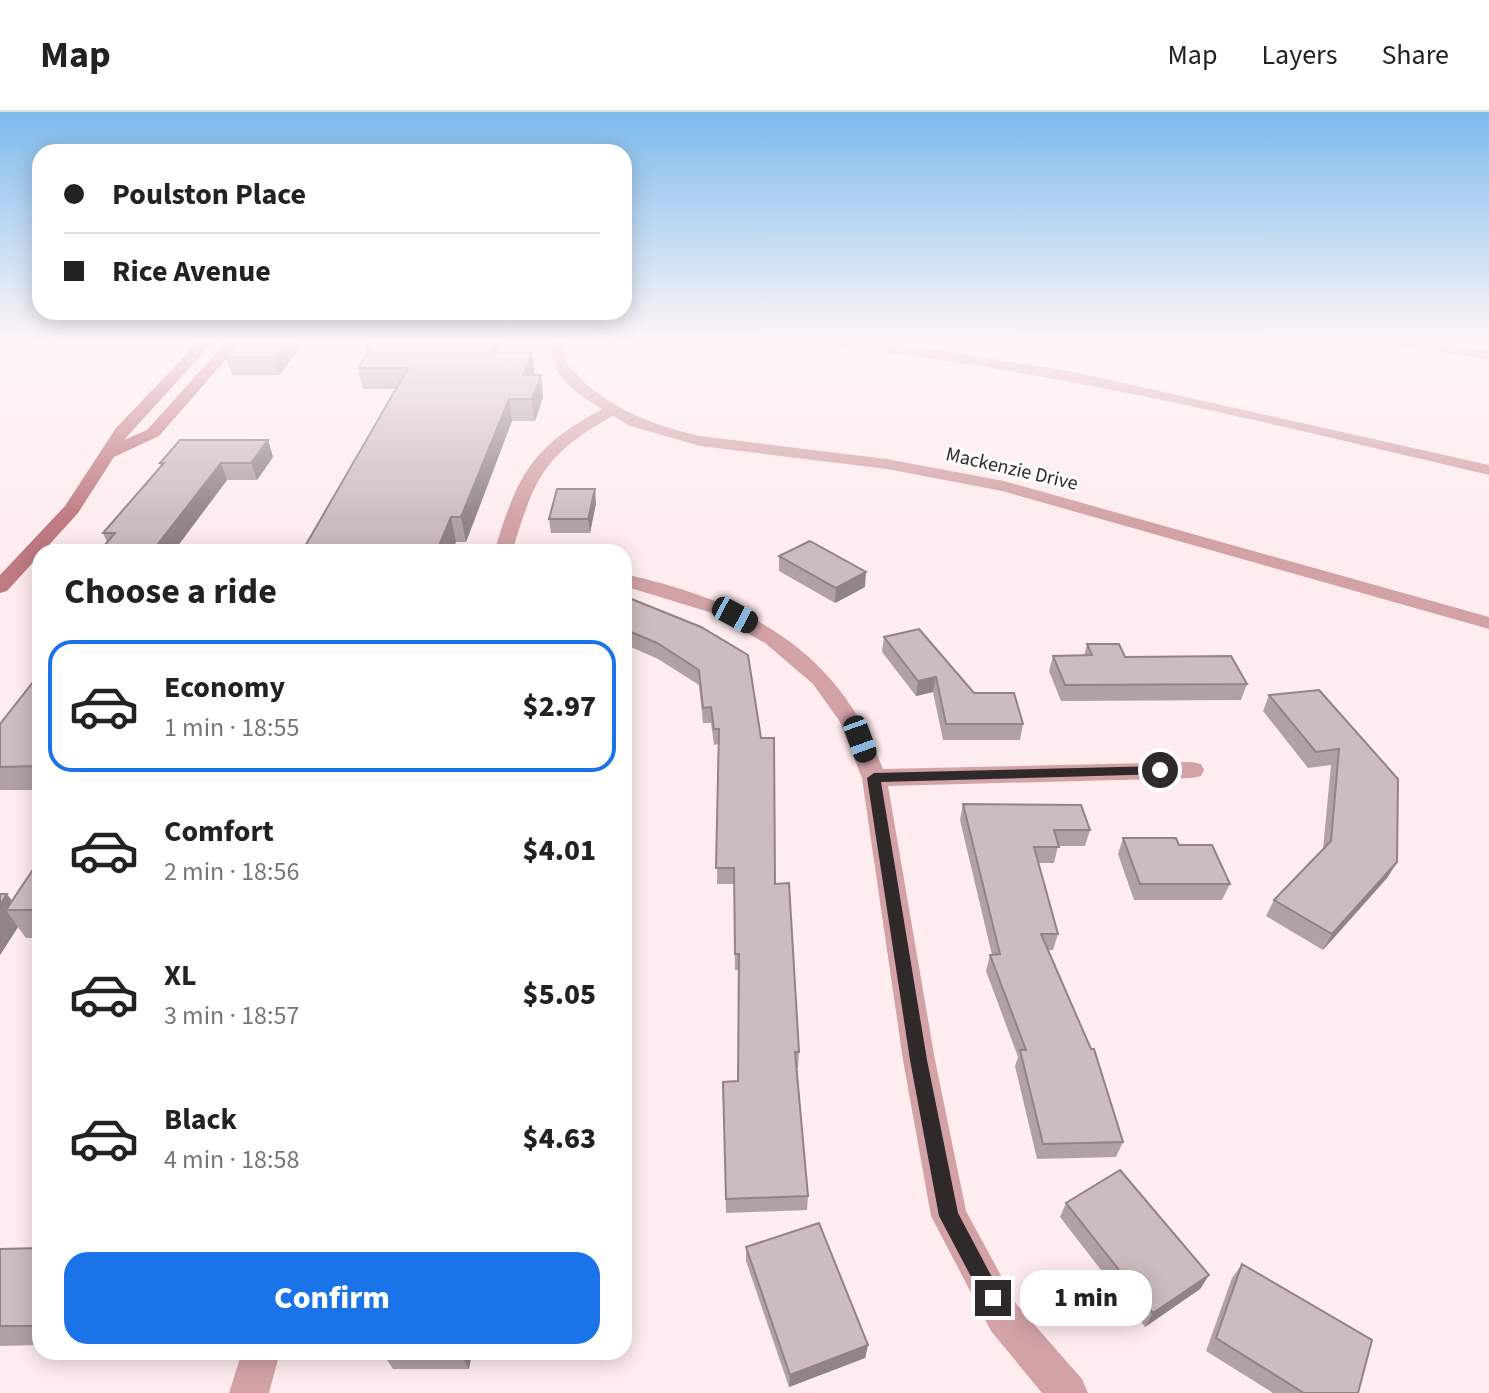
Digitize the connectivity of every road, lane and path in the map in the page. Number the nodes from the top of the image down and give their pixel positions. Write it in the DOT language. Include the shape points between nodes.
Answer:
graph roads {
  1 [pos="151,401"];
  2 [pos="182,401"];
  3 [pos="597,401"];
  4 [pos="1187,401"];
  5 [pos="612,410"];
  6 [pos="104,455"];
  7 [pos="1489,470"];
  8 [pos="40,544"];
  9 [pos="506,544"];
  10 [pos="32,552"];
  11 [pos="632,582"];
  12 [pos="0,587"];
  13 [pos="1489,623"];
  14 [pos="1192,770"];
  15 [pos="874,778"];
  16 [pos="259,1360"];
  17 [pos="249,1393"];
  18 [pos="1068,1393"];
  1 -- 6 [label="street"];
  2 -- 6 [label="street" via="153,433"];
  3 -- 5 [label="street, Mackenzie Drive"];
  4 -- 7 [label="street"];
  5 -- 9 [label="street" via="556,443 532,468"];
  5 -- 13 [label="street, Mackenzie Drive" via="636,423 700,441 887,464 1004,486"];
  6 -- 8 [label="street" via="72,509"];
  10 -- 12 [label="street"];
  11 -- 15 [label="street" via="735,615 799,658 842,706"];
  14 -- 15 [label="street"];
  15 -- 18 [label="street" via="949,1216 1004,1318"];
  16 -- 17 [label="street"];
}
